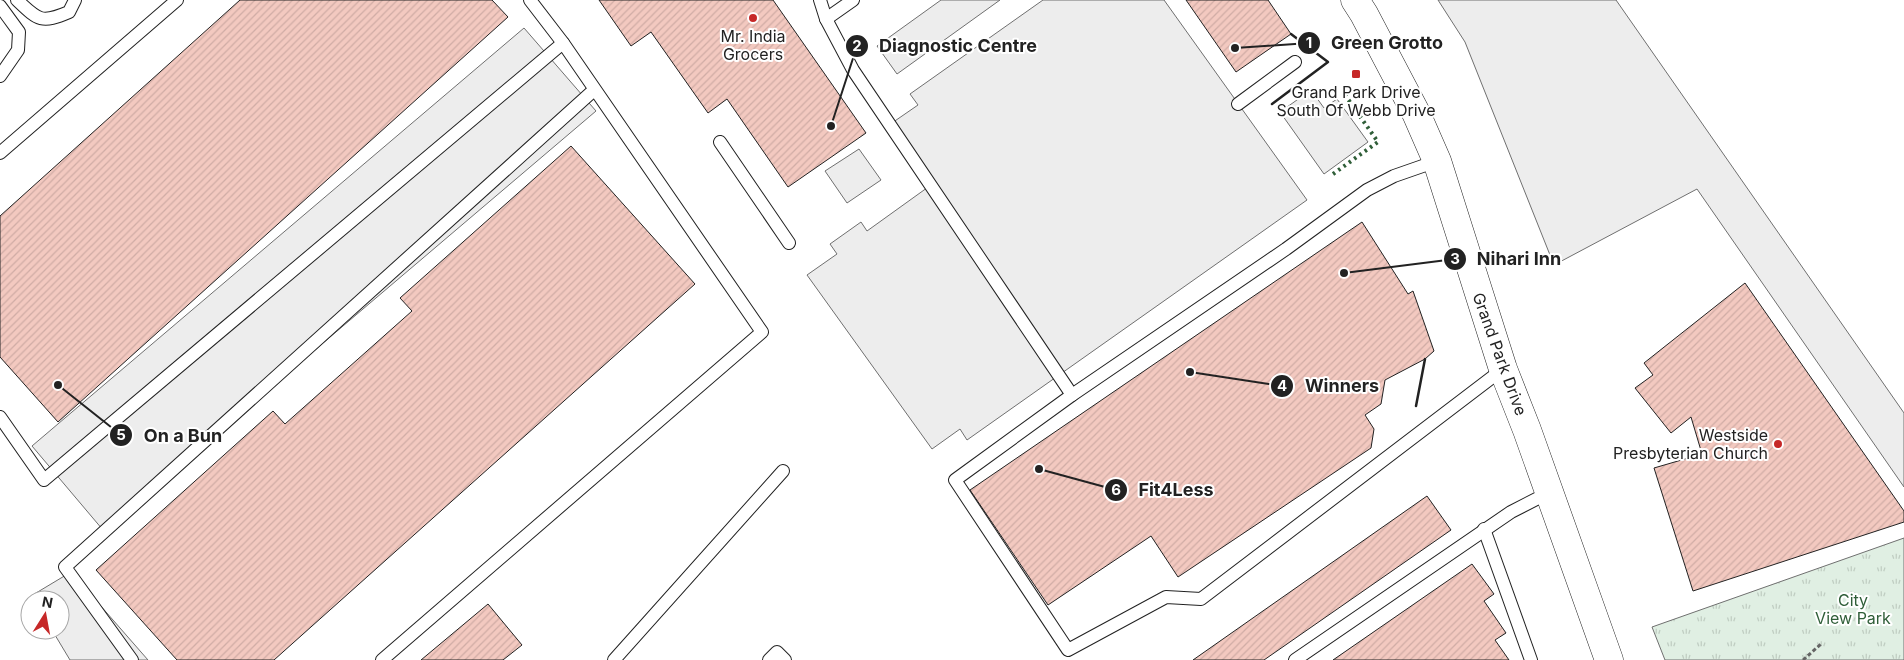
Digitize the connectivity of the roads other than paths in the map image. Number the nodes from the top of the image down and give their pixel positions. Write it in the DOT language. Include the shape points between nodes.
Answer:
graph roads {
  1 [pos="17,0"];
  2 [pos="75,0"];
  3 [pos="177,0"];
  4 [pos="530,0"];
  5 [pos="820,0"];
  6 [pos="853,0"];
  7 [pos="1355,0"];
  8 [pos="0,6"];
  9 [pos="826,19"];
  10 [pos="563,43"];
  11 [pos="1295,62"];
  12 [pos="0,76"];
  13 [pos="594,90"];
  14 [pos="1238,104"];
  15 [pos="720,142"];
  16 [pos="0,153"];
  17 [pos="1437,162"];
  18 [pos="789,243"];
  19 [pos="1503,370"];
  20 [pos="1072,395"];
  21 [pos="0,417"];
  22 [pos="783,471"];
  23 [pos="1550,492"];
  24 [pos="1484,529"];
  25 [pos="132,660"];
  26 [pos="382,660"];
  27 [pos="614,660"];
  28 [pos="770,660"];
  29 [pos="785,660"];
  30 [pos="1295,660"];
  31 [pos="1531,660"];
  32 [pos="1610,660"];
  1 -- 2 [label="lane" via="40,19 52,19 69,12"];
  3 -- 16 [label="lane"];
  4 -- 10 [label="lane"];
  5 -- 9 [label="lane"];
  6 -- 9 [label="lane"];
  7 -- 17 [label="street, Grand Park Drive" via="1416,113"];
  8 -- 12 [label="lane" via="19,32 18,50"];
  9 -- 20 [label="lane" via="853,70"];
  10 -- 13 [label="lane"];
  10 -- 21 [label="lane" via="44,480"];
  11 -- 14 [label="lane"];
  13 -- 25 [label="lane" via="65,568"];
  13 -- 26 [label="lane" via="762,332"];
  15 -- 18 [label="lane"];
  17 -- 19 [label="street, Grand Park Drive"];
  17 -- 20 [label="lane" via="1394,176 1367,190"];
  19 -- 20 [label="lane" via="1201,598 1166,598 1068,650 955,480"];
  19 -- 23 [label="street, Grand Park Drive"];
  22 -- 27 [label="lane"];
  23 -- 24 [label="lane"];
  23 -- 32 [label="street, Grand Park Drive"];
  24 -- 30 [label="lane"];
  24 -- 31 [label="lane"];
  28 -- 29 [label="lane" via="777,652"];
}
